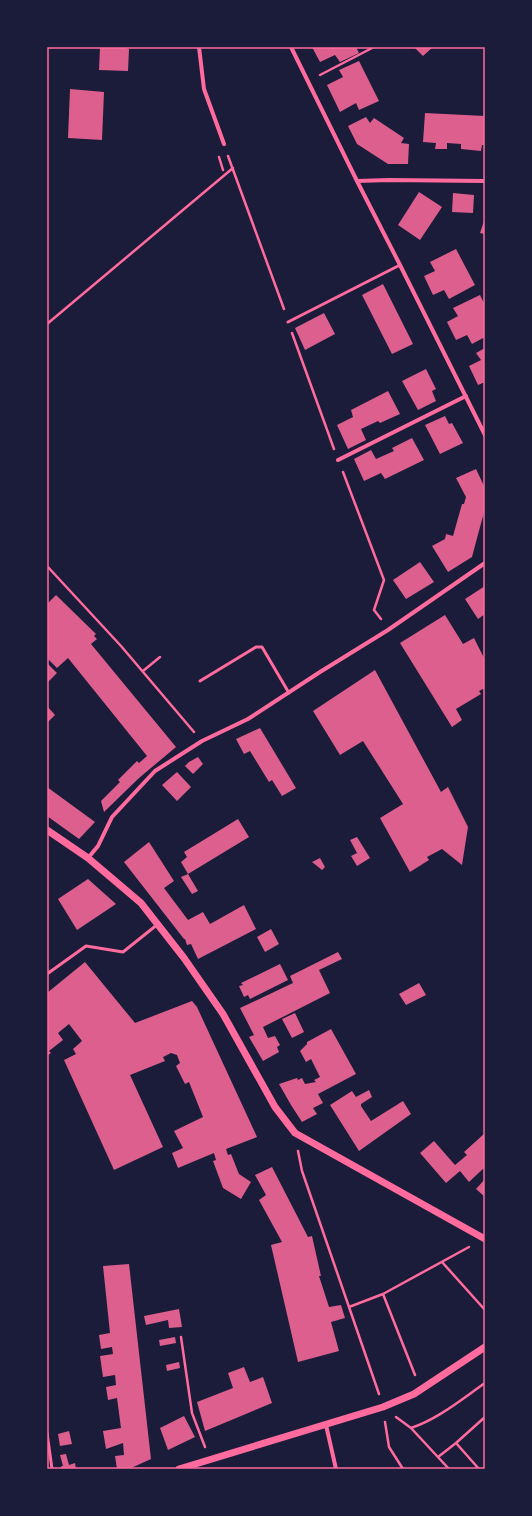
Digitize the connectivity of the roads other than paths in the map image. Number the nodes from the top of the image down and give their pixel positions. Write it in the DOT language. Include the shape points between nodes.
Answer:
graph roads {
  1 [pos="199,47"];
  2 [pos="291,47"];
  3 [pos="224,144"];
  4 [pos="485,181"];
  5 [pos="357,182"];
  6 [pos="400,265"];
  7 [pos="288,322"];
  8 [pos="466,396"];
  9 [pos="485,434"];
  10 [pos="338,460"];
  11 [pos="485,563"];
  12 [pos="200,680"];
  13 [pos="289,693"];
  14 [pos="47,830"];
  15 [pos="88,858"];
  16 [pos="158,924"];
  17 [pos="47,974"];
  18 [pos="484,1239"];
  19 [pos="485,1347"];
  20 [pos="326,1425"];
  21 [pos="47,1433"];
  22 [pos="52,1469"];
  23 [pos="179,1469"];
  24 [pos="336,1469"];
  1 -- 3 [label="street" via="204,89"];
  2 -- 5 [label="street"];
  4 -- 5 [label="street"];
  5 -- 6 [label="street"];
  6 -- 7 [label="lane"];
  6 -- 8 [label="street"];
  8 -- 9 [label="street"];
  8 -- 10 [label="street"];
  11 -- 13 [label="street" via="388,630"];
  12 -- 13 [label="lane" via="256,647 262,647"];
  13 -- 15 [label="street" via="248,719 202,740 155,771 112,817 98,846"];
  14 -- 15 [label="street"];
  15 -- 16 [label="street" via="141,903"];
  16 -- 17 [label="lane" via="123,952 86,946"];
  16 -- 18 [label="street" via="223,1014 275,1107 295,1133"];
  19 -- 20 [label="street" via="414,1394"];
  20 -- 23 [label="street"];
  20 -- 24 [label="street"];
  21 -- 22 [label="lane"];
}
